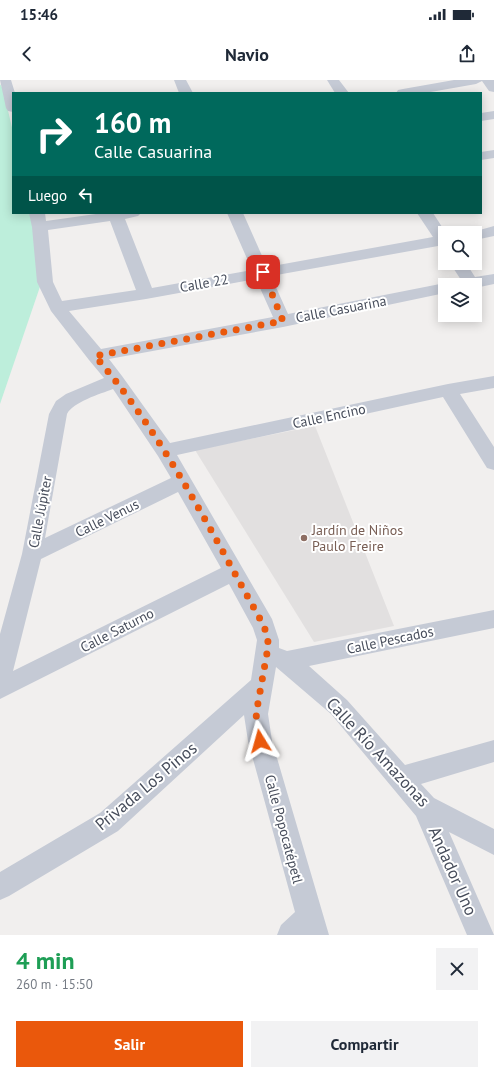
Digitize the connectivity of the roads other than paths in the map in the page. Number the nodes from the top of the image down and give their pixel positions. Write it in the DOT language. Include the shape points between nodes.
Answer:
graph roads {
  1 [pos="5,80"];
  2 [pos="180,80"];
  3 [pos="333,80"];
  4 [pos="476,80"];
  5 [pos="487,80"];
  6 [pos="494,88"];
  7 [pos="186,92"];
  8 [pos="341,92"];
  9 [pos="409,92"];
  10 [pos="12,104"];
  11 [pos="494,115"];
  12 [pos="482,117"];
  13 [pos="494,154"];
  14 [pos="482,156"];
  15 [pos="128,214"];
  16 [pos="235,214"];
  17 [pos="426,214"];
  18 [pos="116,216"];
  19 [pos="39,220"];
  20 [pos="494,231"];
  21 [pos="438,232"];
  22 [pos="482,234"];
  23 [pos="438,242"];
  24 [pos="263,272"];
  25 [pos="494,279"];
  26 [pos="482,281"];
  27 [pos="438,289"];
  28 [pos="146,294"];
  29 [pos="57,307"];
  30 [pos="283,321"];
  31 [pos="95,356"];
  32 [pos="116,380"];
  33 [pos="494,382"];
  34 [pos="448,390"];
  35 [pos="165,451"];
  36 [pos="494,463"];
  37 [pos="183,481"];
  38 [pos="32,554"];
  39 [pos="233,572"];
  40 [pos="494,619"];
  41 [pos="277,657"];
  42 [pos="0,676"];
  43 [pos="261,685"];
  44 [pos="0,689"];
  45 [pos="494,752"];
  46 [pos="400,778"];
  47 [pos="425,808"];
  48 [pos="494,842"];
  49 [pos="0,887"];
  50 [pos="305,929"];
  51 [pos="481,935"];
  1 -- 10 [label="street"];
  2 -- 7 [label="street"];
  3 -- 8 [label="street"];
  4 -- 9 [label="street"];
  5 -- 6 [label="street"];
  11 -- 12 [label="street"];
  13 -- 14 [label="street"];
  15 -- 18 [label="street"];
  16 -- 24 [label="street"];
  17 -- 21 [label="street"];
  18 -- 19 [label="street"];
  18 -- 28 [label="street"];
  19 -- 29 [label="street, Calle Popocatépetl" via="45,282"];
  20 -- 22 [label="street"];
  23 -- 24 [label="street, Calle 22"];
  24 -- 28 [label="street, Calle 22"];
  24 -- 30 [label="street"];
  25 -- 26 [label="street"];
  27 -- 30 [label="street, Calle Casuarina"];
  28 -- 29 [label="street, Calle 22"];
  29 -- 31 [label="street, Calle Popocatépetl"];
  30 -- 31 [label="street, Calle Casuarina"];
  31 -- 32 [label="street, Calle Popocatépetl"];
  32 -- 35 [label="street, Calle Popocatépetl"];
  32 -- 38 [label="street, Calle Júpiter" via="72,399 62,406 58,414"];
  33 -- 34 [label="street, Calle Encino"];
  34 -- 35 [label="street, Calle Encino"];
  34 -- 36 [label="street"];
  35 -- 37 [label="street, Calle Popocatépetl"];
  37 -- 38 [label="street, Calle Venus"];
  37 -- 39 [label="street, Calle Popocatépetl"];
  38 -- 42 [label="street, Calle Júpiter"];
  39 -- 41 [label="street, Calle Popocatépetl" via="264,626"];
  39 -- 44 [label="street, Calle Saturno"];
  40 -- 41 [label="street, Calle Pescados"];
  41 -- 43 [label="street, Calle Popocatépetl"];
  41 -- 46 [label="street, Calle Río Amazonas" via="340,707"];
  43 -- 49 [label="street, Privada Los Pinos" via="109,822"];
  43 -- 50 [label="street, Calle Popocatépetl" via="256,714 260,741"];
  45 -- 46 [label="street"];
  46 -- 47 [label="street, Calle Río Amazonas"];
  47 -- 48 [label="street, Calle Río Amazonas"];
  47 -- 51 [label="street, Andador Uno"];
}
